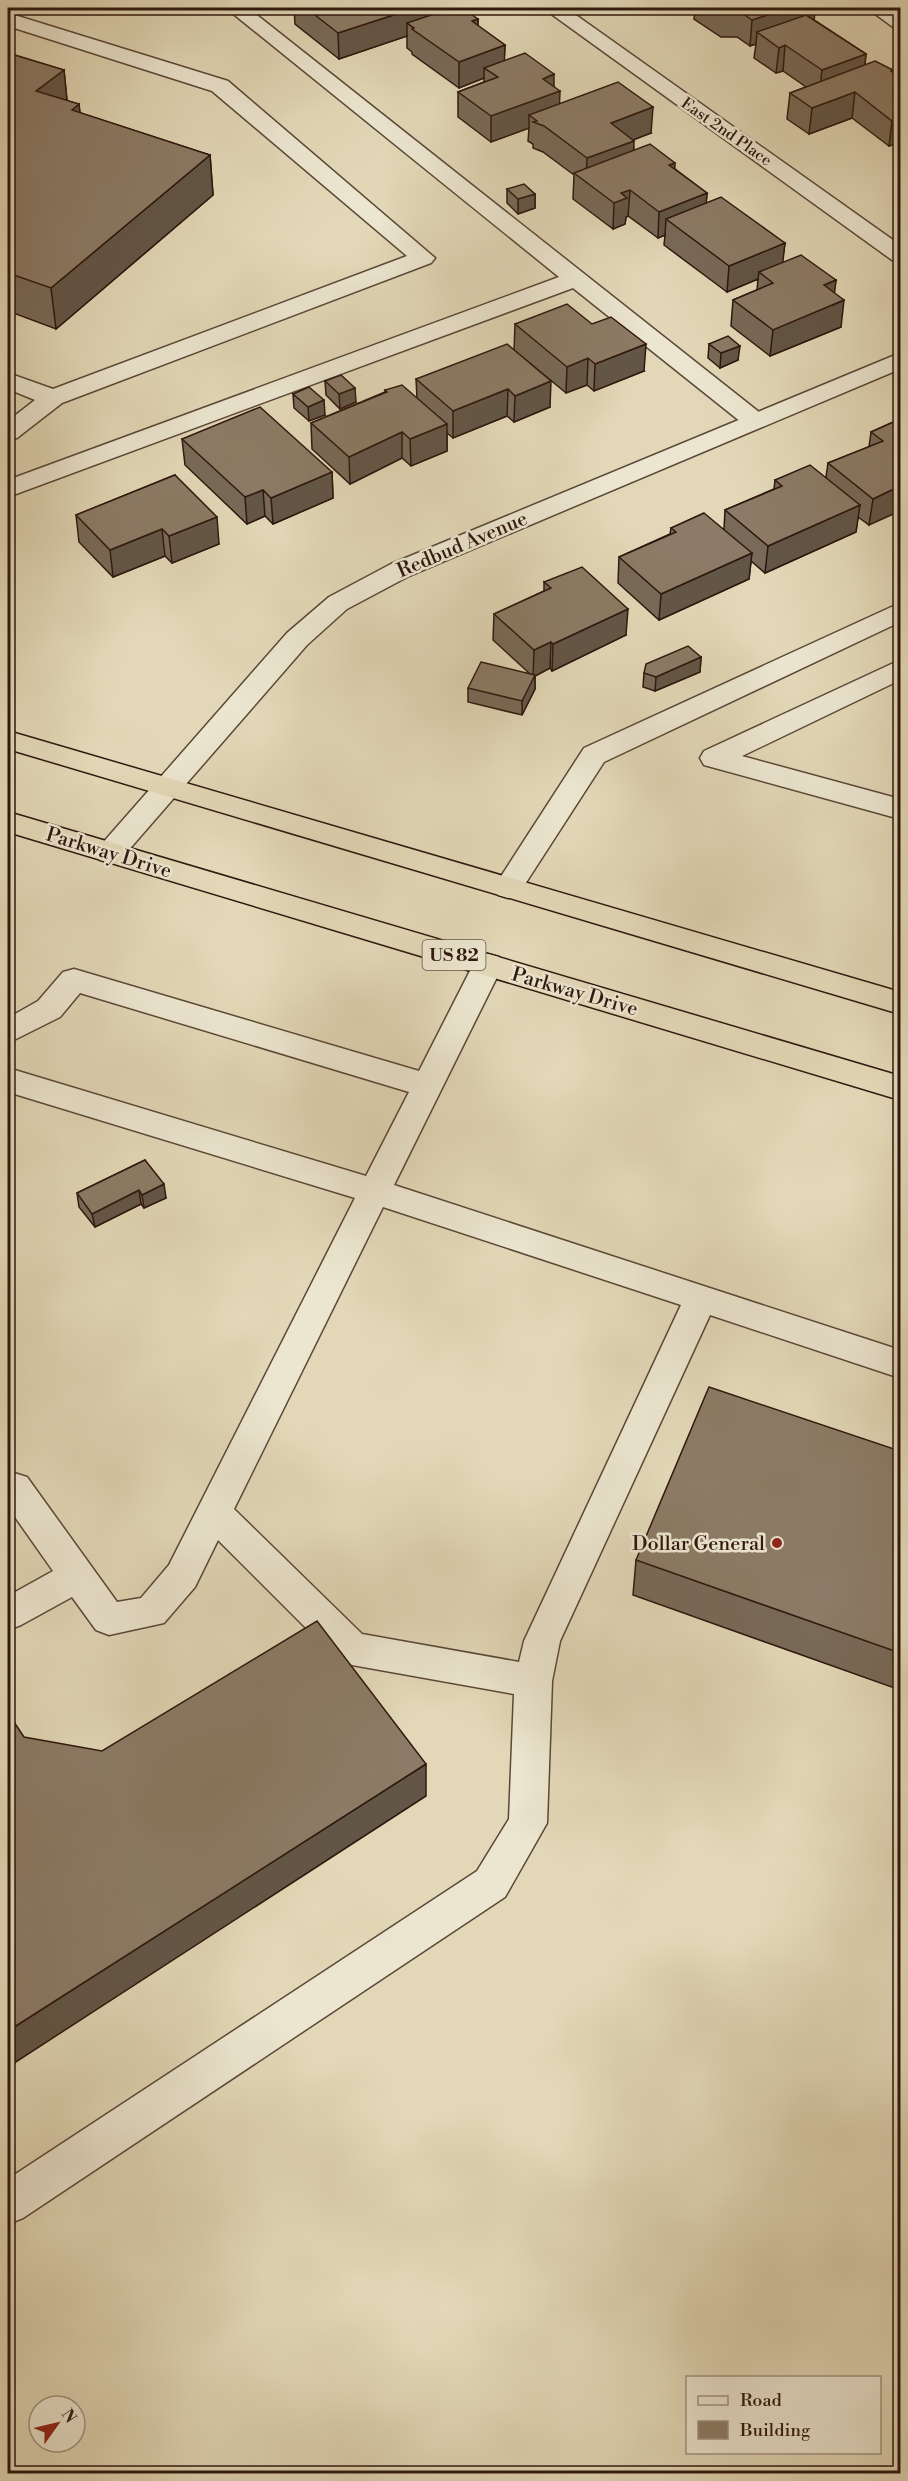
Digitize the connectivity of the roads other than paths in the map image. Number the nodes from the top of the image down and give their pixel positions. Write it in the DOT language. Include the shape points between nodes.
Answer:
graph roads {
  1 [pos="236,8"];
  2 [pos="553,8"];
  3 [pos="877,8"];
  4 [pos="8,19"];
  5 [pos="900,23"];
  6 [pos="900,255"];
  7 [pos="577,278"];
  8 [pos="900,360"];
  9 [pos="8,380"];
  10 [pos="53,398"];
  11 [pos="755,421"];
  12 [pos="8,433"];
  13 [pos="8,489"];
  14 [pos="900,612"];
  15 [pos="900,669"];
  16 [pos="8,740"];
  17 [pos="167,786"];
  18 [pos="900,809"];
  19 [pos="8,822"];
  20 [pos="110,853"];
  21 [pos="508,888"];
  22 [pos="488,965"];
  23 [pos="900,1003"];
  24 [pos="8,1032"];
  25 [pos="8,1080"];
  26 [pos="428,1086"];
  27 [pos="900,1088"];
  28 [pos="375,1191"];
  29 [pos="701,1299"];
  30 [pos="900,1364"];
  31 [pos="8,1492"];
  32 [pos="214,1513"];
  33 [pos="78,1575"];
  34 [pos="8,1614"];
  35 [pos="533,1681"];
  36 [pos="8,2203"];
  1 -- 7 [label="street"];
  2 -- 6 [label="street, East 2nd Place"];
  3 -- 5 [label="street"];
  4 -- 10 [label="street" via="220,86 423,258"];
  7 -- 11 [label="street"];
  7 -- 13 [label="street"];
  8 -- 11 [label="street, Redbud Avenue"];
  9 -- 10 [label="street"];
  10 -- 12 [label="street"];
  11 -- 17 [label="street, Redbud Avenue" via="400,570 338,603 297,639"];
  14 -- 21 [label="street" via="594,755"];
  15 -- 18 [label="street" via="714,758"];
  16 -- 17 [label="highway"];
  17 -- 20 [label="street, Redbud Avenue"];
  17 -- 21 [label="highway"];
  19 -- 20 [label="highway, Parkway Drive / US 82"];
  20 -- 22 [label="highway, Parkway Drive / US 82"];
  21 -- 23 [label="highway"];
  22 -- 26 [label="street"];
  22 -- 27 [label="highway, Parkway Drive / US 82"];
  24 -- 26 [label="street" via="49,1009 74,980"];
  25 -- 28 [label="street"];
  26 -- 28 [label="street"];
  28 -- 29 [label="street"];
  28 -- 32 [label="street"];
  29 -- 30 [label="street"];
  29 -- 35 [label="street" via="542,1641"];
  31 -- 33 [label="street" via="14,1488"];
  32 -- 33 [label="street" via="182,1576 151,1611 109,1619"];
  32 -- 35 [label="street" via="352,1649"];
  33 -- 34 [label="street"];
  35 -- 36 [label="street" via="528,1823 490,1884"];
}
